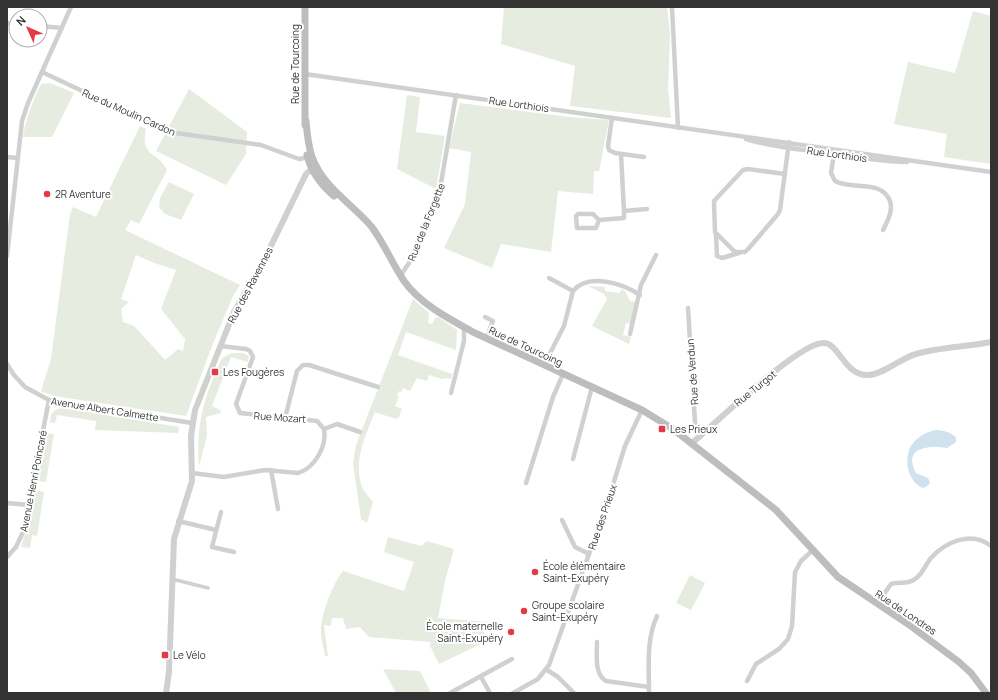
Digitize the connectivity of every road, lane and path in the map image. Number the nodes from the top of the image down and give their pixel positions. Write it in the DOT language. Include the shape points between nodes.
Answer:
graph roads {
  1 [pos="71,7"];
  2 [pos="305,7"];
  3 [pos="672,7"];
  4 [pos="48,27"];
  5 [pos="62,28"];
  6 [pos="42,72"];
  7 [pos="305,74"];
  8 [pos="456,95"];
  9 [pos="612,118"];
  10 [pos="678,128"];
  11 [pos="789,145"];
  12 [pos="834,151"];
  13 [pos="7,156"];
  14 [pos="310,157"];
  15 [pos="621,157"];
  16 [pos="644,157"];
  17 [pos="17,158"];
  18 [pos="314,167"];
  19 [pos="991,172"];
  20 [pos="785,174"];
  21 [pos="647,209"];
  22 [pos="624,211"];
  23 [pos="599,220"];
  24 [pos="883,230"];
  25 [pos="716,234"];
  26 [pos="742,252"];
  27 [pos="656,255"];
  28 [pos="7,256"];
  29 [pos="401,275"];
  30 [pos="549,278"];
  31 [pos="574,291"];
  32 [pos="640,295"];
  33 [pos="688,308"];
  34 [pos="486,317"];
  35 [pos="464,327"];
  36 [pos="630,334"];
  37 [pos="486,339"];
  38 [pos="991,342"];
  39 [pos="220,346"];
  40 [pos="7,364"];
  41 [pos="544,365"];
  42 [pos="563,374"];
  43 [pos="592,387"];
  44 [pos="378,388"];
  45 [pos="451,393"];
  46 [pos="49,400"];
  47 [pos="642,410"];
  48 [pos="285,418"];
  49 [pos="192,423"];
  50 [pos="324,429"];
  51 [pos="360,432"];
  52 [pos="700,436"];
  53 [pos="692,443"];
  54 [pos="573,459"];
  55 [pos="271,470"];
  56 [pos="192,473"];
  57 [pos="526,483"];
  58 [pos="7,503"];
  59 [pos="29,505"];
  60 [pos="278,509"];
  61 [pos="221,512"];
  62 [pos="562,520"];
  63 [pos="178,521"];
  64 [pos="216,530"];
  65 [pos="991,546"];
  66 [pos="813,550"];
  67 [pos="234,552"];
  68 [pos="589,554"];
  69 [pos="7,557"];
  70 [pos="172,579"];
  71 [pos="208,588"];
  72 [pos="877,604"];
  73 [pos="657,616"];
  74 [pos="597,642"];
  75 [pos="512,660"];
  76 [pos="547,670"];
  77 [pos="169,672"];
  78 [pos="480,677"];
  79 [pos="747,681"];
  80 [pos="649,687"];
  81 [pos="166,693"];
  82 [pos="170,693"];
  83 [pos="450,693"];
  84 [pos="490,693"];
  85 [pos="513,693"];
  86 [pos="574,693"];
  87 [pos="649,693"];
  88 [pos="986,693"];
  1 -- 5 [label="street"];
  2 -- 7 [label="main road, Rue de Tourcoing"];
  3 -- 10 [label="street"];
  4 -- 5 [label="street"];
  5 -- 6 [label="street"];
  6 -- 14 [label="street, Rue du Moulin Cardon" via="169,132 260,145 295,158"];
  6 -- 17 [label="street" via="23,116"];
  7 -- 8 [label="street, Rue Lorthiois"];
  7 -- 14 [label="main road, Rue de Tourcoing" via="304,139"];
  8 -- 9 [label="street, Rue Lorthiois"];
  8 -- 29 [label="street, Rue de la Forgette" via="440,189 412,257"];
  9 -- 10 [label="street, Rue Lorthiois"];
  9 -- 15 [label="street" via="608,148"];
  10 -- 11 [label="street, Rue Lorthiois" via="733,135 756,142"];
  11 -- 12 [label="street, Rue Lorthiois"];
  11 -- 20 [label="street"];
  12 -- 19 [label="street, Rue Lorthiois" via="893,162 918,162"];
  12 -- 24 [label="street" via="831,173 835,181 879,189 888,197 891,211"];
  13 -- 17 [label="street"];
  14 -- 18 [label="main road, Rue de Tourcoing"];
  15 -- 16 [label="street"];
  15 -- 22 [label="street"];
  17 -- 28 [label="street"];
  18 -- 29 [label="main road, Rue de Tourcoing" via="365,220"];
  18 -- 39 [label="street, Rue des Ravennes" via="302,182 265,258 241,298"];
  20 -- 25 [label="street" via="748,169 741,171 714,201"];
  20 -- 26 [label="street" via="778,214 749,248"];
  21 -- 22 [label="street"];
  22 -- 23 [label="street" via="624,218"];
  23 -- 23 [label="street" via="593,214 576,216 578,229 596,228"];
  25 -- 26 [label="street" via="734,250"];
  25 -- 26 [label="street" via="718,256 722,258"];
  27 -- 32 [label="street" via="641,285"];
  29 -- 35 [label="main road, Rue de Tourcoing" via="417,295"];
  30 -- 31 [label="street"];
  31 -- 32 [label="street" via="581,284 591,281 622,285"];
  31 -- 41 [label="street" via="564,326"];
  32 -- 36 [label="street"];
  33 -- 52 [label="street, Rue de Verdun" via="695,423"];
  34 -- 37 [label="street" via="493,321"];
  35 -- 37 [label="main road, Rue de Tourcoing"];
  35 -- 45 [label="street" via="464,341 457,360"];
  37 -- 41 [label="main road, Rue de Tourcoing"];
  38 -- 52 [label="street, Rue Turgot" via="916,354 870,375 854,371 824,342 802,353 752,389"];
  39 -- 48 [label="street, Rue Mozart" via="246,349 253,357 236,404 237,411 243,415"];
  39 -- 49 [label="street, Rue des Ravennes"];
  40 -- 46 [label="street, Avenue Albert Calmette" via="25,387"];
  41 -- 42 [label="main road, Rue de Tourcoing"];
  42 -- 43 [label="main road, Rue de Tourcoing"];
  42 -- 57 [label="street"];
  43 -- 47 [label="main road, Rue de Tourcoing"];
  43 -- 54 [label="street"];
  44 -- 48 [label="street" via="309,365 302,365 297,371"];
  46 -- 49 [label="street, Avenue Albert Calmette"];
  46 -- 59 [label="street, Avenue Henri Poincaré"];
  47 -- 53 [label="main road, Rue de Tourcoing" via="670,426"];
  47 -- 68 [label="street, Rue des Prieux" via="625,446 608,504"];
  48 -- 50 [label="street, Rue Mozart" via="312,420"];
  49 -- 56 [label="street, Rue des Ravennes"];
  50 -- 51 [label="street" via="337,424"];
  50 -- 55 [label="street" via="323,445 308,468 293,474"];
  52 -- 53 [label="street, Rue Turgot"];
  53 -- 66 [label="main road, Rue de Londres" via="776,510"];
  55 -- 56 [label="street" via="230,476"];
  55 -- 60 [label="street"];
  56 -- 63 [label="street, Rue des Ravennes" via="189,491"];
  58 -- 59 [label="street"];
  59 -- 69 [label="street, Avenue Henri Poincaré" via="22,537"];
  61 -- 64 [label="street"];
  62 -- 68 [label="street" via="576,547"];
  63 -- 64 [label="street"];
  63 -- 70 [label="street, Rue des Ravennes" via="174,539"];
  64 -- 67 [label="street" via="212,547"];
  65 -- 72 [label="street" via="974,538 952,543 933,556 917,579 892,584"];
  66 -- 72 [label="main road, Rue de Londres" via="838,577"];
  66 -- 79 [label="street" via="801,561 795,572 792,626 788,639 779,649 756,664"];
  68 -- 76 [label="street, Rue des Prieux"];
  70 -- 71 [label="street"];
  70 -- 77 [label="street, Rue des Ravennes"];
  72 -- 88 [label="main road, Rue de Londres" via="918,631 966,668"];
  73 -- 80 [label="street" via="649,642"];
  74 -- 80 [label="street" via="599,673 602,678 606,681"];
  75 -- 78 [label="street"];
  76 -- 85 [label="street" via="538,680"];
  76 -- 86 [label="street"];
  77 -- 81 [label="street, Rue des Ravennes"];
  77 -- 82 [label="street, Rue des Ravennes"];
  78 -- 83 [label="street"];
  78 -- 84 [label="street"];
  80 -- 87 [label="street"];
}
